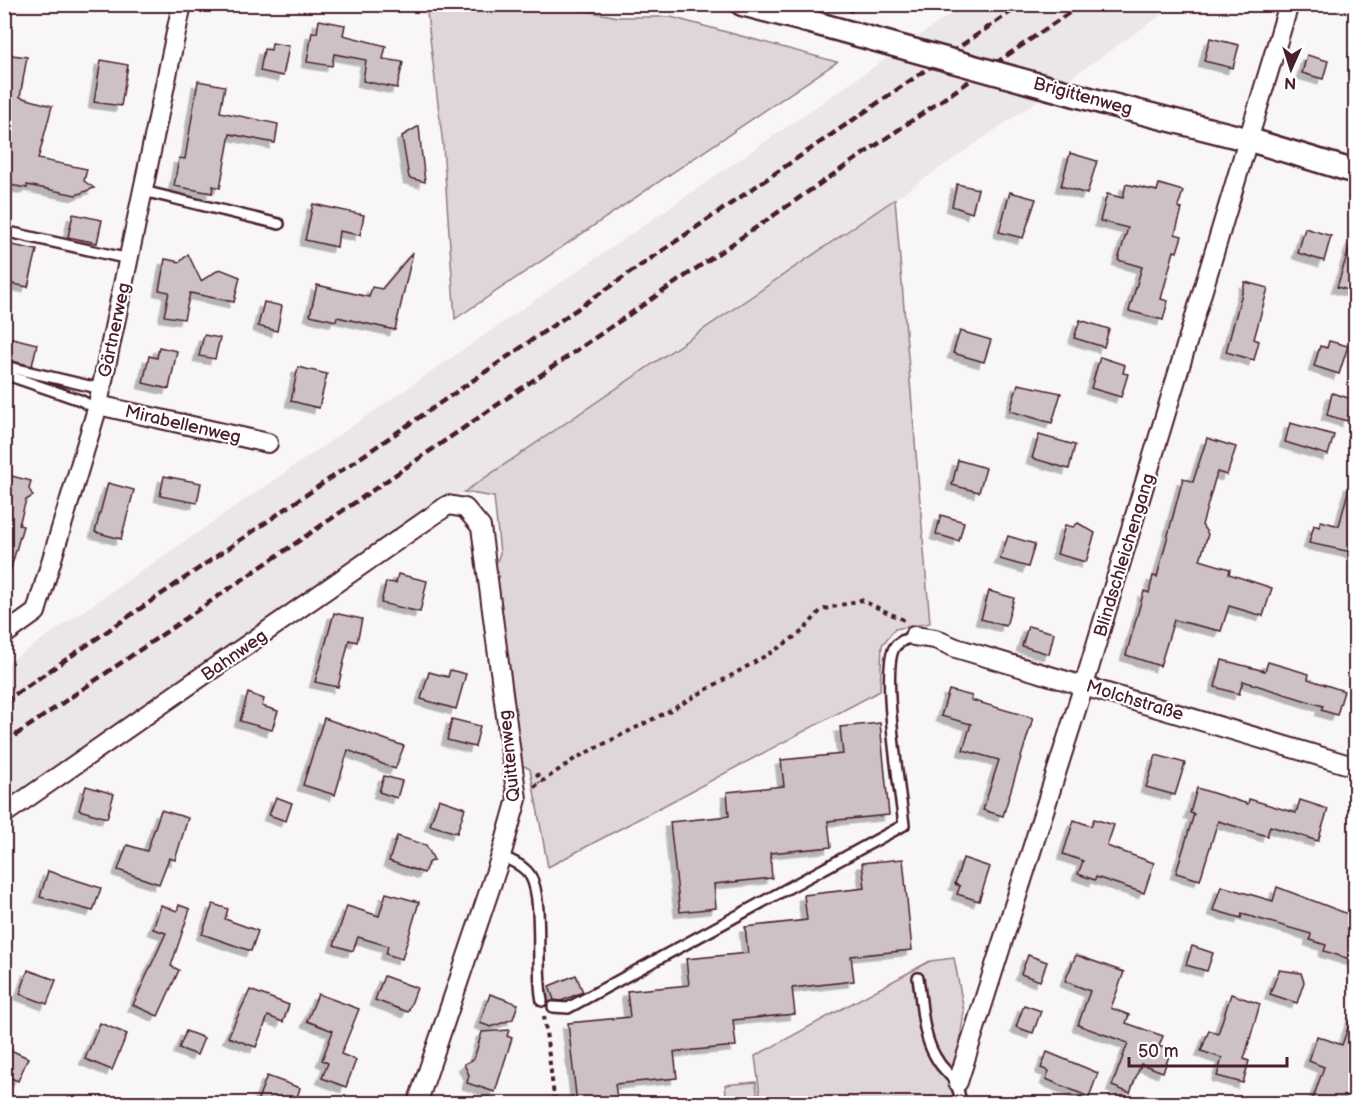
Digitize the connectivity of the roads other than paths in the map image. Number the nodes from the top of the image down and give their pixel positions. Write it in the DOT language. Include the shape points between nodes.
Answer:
graph roads {
  1 [pos="182,4"];
  2 [pos="742,4"];
  3 [pos="1289,4"];
  4 [pos="1250,140"];
  5 [pos="1356,171"];
  6 [pos="143,191"];
  7 [pos="279,224"];
  8 [pos="4,231"];
  9 [pos="129,259"];
  10 [pos="4,366"];
  11 [pos="4,374"];
  12 [pos="99,401"];
  13 [pos="267,443"];
  14 [pos="465,508"];
  15 [pos="4,635"];
  16 [pos="914,636"];
  17 [pos="1084,685"];
  18 [pos="1356,767"];
  19 [pos="4,814"];
  20 [pos="501,856"];
  21 [pos="918,978"];
  22 [pos="542,1001"];
  23 [pos="553,1007"];
  24 [pos="958,1083"];
  25 [pos="417,1104"];
  26 [pos="961,1104"];
  1 -- 6 [label="street, Gärtnerweg"];
  2 -- 4 [label="street, Brigittenweg, bridge"];
  3 -- 4 [label="street, Blindschleichengang"];
  4 -- 5 [label="street, Brigittenweg"];
  4 -- 17 [label="street, Blindschleichengang"];
  6 -- 7 [label="lane"];
  6 -- 9 [label="street, Gärtnerweg"];
  8 -- 9 [label="lane"];
  9 -- 12 [label="street, Gärtnerweg"];
  10 -- 12 [label="lane"];
  11 -- 12 [label="lane" via="80,400"];
  12 -- 13 [label="street, Mirabellenweg"];
  12 -- 15 [label="street, Gärtnerweg" via="36,612"];
  14 -- 19 [label="street, Bahnweg" via="448,505"];
  14 -- 20 [label="street, Quittenweg" via="482,527 517,799"];
  16 -- 17 [label="street, Molchstraße"];
  16 -- 23 [label="lane" via="898,642 893,650 890,678 904,825 568,1008"];
  17 -- 18 [label="street, Molchstraße"];
  17 -- 24 [label="street, Blindschleichengang"];
  20 -- 22 [label="lane" via="524,868 531,877 536,895"];
  20 -- 25 [label="street, Quittenweg"];
  21 -- 24 [label="lane" via="935,1057"];
  24 -- 26 [label="lane, Blindschleichengang"];
}
